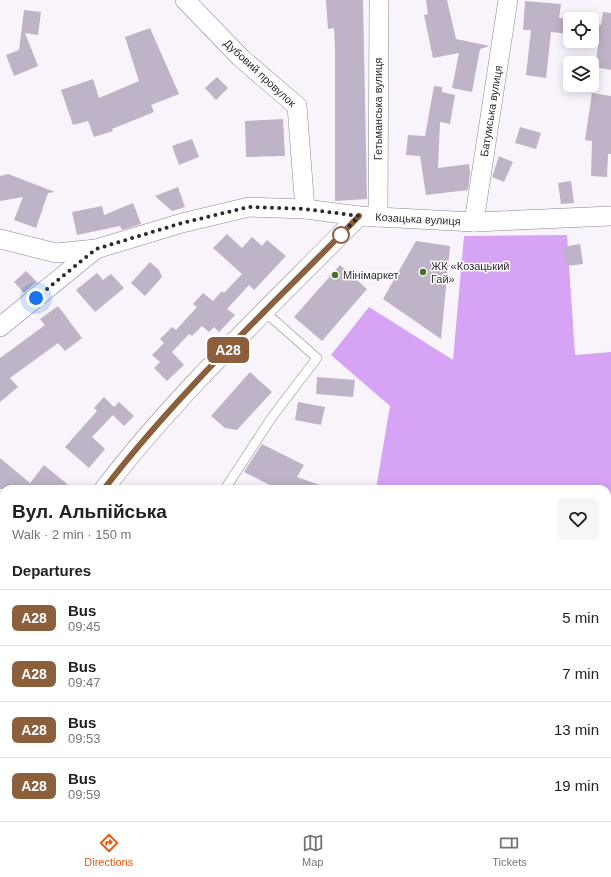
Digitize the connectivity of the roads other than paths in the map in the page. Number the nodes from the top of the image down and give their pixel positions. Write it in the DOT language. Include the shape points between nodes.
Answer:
graph roads {
  1 [pos="185,0"];
  2 [pos="378,0"];
  3 [pos="508,0"];
  4 [pos="305,209"];
  5 [pos="359,216"];
  6 [pos="611,216"];
  7 [pos="378,217"];
  8 [pos="474,222"];
  9 [pos="0,239"];
  10 [pos="96,249"];
  11 [pos="265,312"];
  12 [pos="0,327"];
  13 [pos="107,485"];
  14 [pos="228,485"];
  1 -- 4 [label="street, Дубовий провулок" via="241,58 298,106"];
  2 -- 7 [label="street, Гетьманська вулиця"];
  3 -- 8 [label="street, Батумська вулиця"];
  4 -- 5 [label="street"];
  4 -- 10 [label="street" via="249,207 182,223"];
  5 -- 7 [label="street, Козацька вулиця"];
  5 -- 11 [label="street, Козацька вулиця"];
  6 -- 8 [label="street, Козацька вулиця"];
  7 -- 8 [label="street, Козацька вулиця"];
  9 -- 10 [label="street" via="56,252"];
  10 -- 12 [label="street"];
  11 -- 13 [label="street, Козацька вулиця" via="201,377"];
  11 -- 14 [label="lane" via="317,358 272,417"];
}
